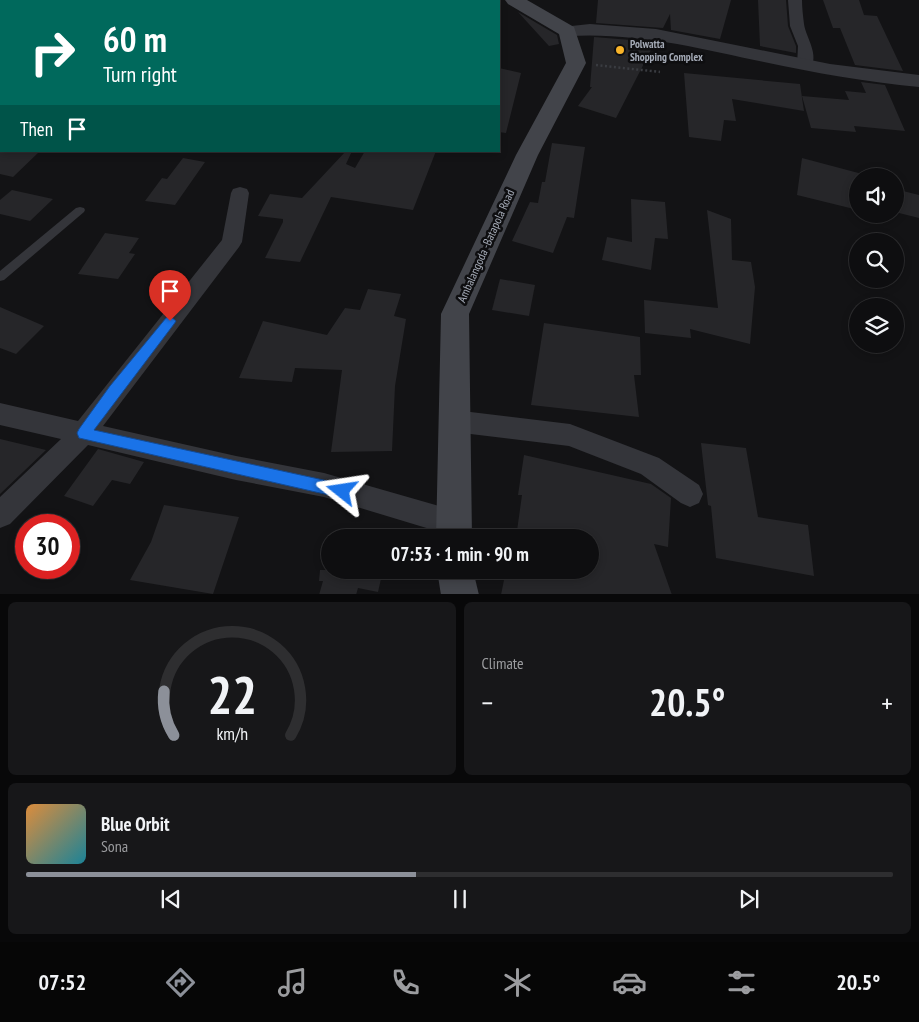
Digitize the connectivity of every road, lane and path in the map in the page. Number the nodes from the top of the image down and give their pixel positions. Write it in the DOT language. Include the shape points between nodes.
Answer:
graph roads {
  1 [pos="514,0"];
  2 [pos="795,0"];
  3 [pos="568,31"];
  4 [pos="576,63"];
  5 [pos="805,66"];
  6 [pos="660,72"];
  7 [pos="919,82"];
  8 [pos="240,193"];
  9 [pos="80,210"];
  10 [pos="0,277"];
  11 [pos="0,414"];
  12 [pos="454,421"];
  13 [pos="84,433"];
  14 [pos="690,494"];
  15 [pos="0,516"];
  16 [pos="450,529"];
  17 [pos="453,529"];
  18 [pos="457,579"];
  19 [pos="460,594"];
  1 -- 3 [label="main road"];
  2 -- 5 [label="street" via="797,26 805,46"];
  3 -- 4 [label="main road"];
  3 -- 5 [label="street" via="618,29 647,32"];
  4 -- 6 [label="path"];
  4 -- 12 [label="main road, Ambalangoda -Batapola Road" via="527,155 455,314"];
  5 -- 7 [label="street"];
  8 -- 13 [label="street" via="232,242"];
  9 -- 10 [label="lane"];
  11 -- 13 [label="street"];
  12 -- 14 [label="street" via="570,435 650,466"];
  12 -- 17 [label="main road, Ambalangoda -Batapola Road"];
  13 -- 15 [label="street"];
  13 -- 16 [label="street" via="324,486"];
  18 -- 19 [label="main road"];
}
